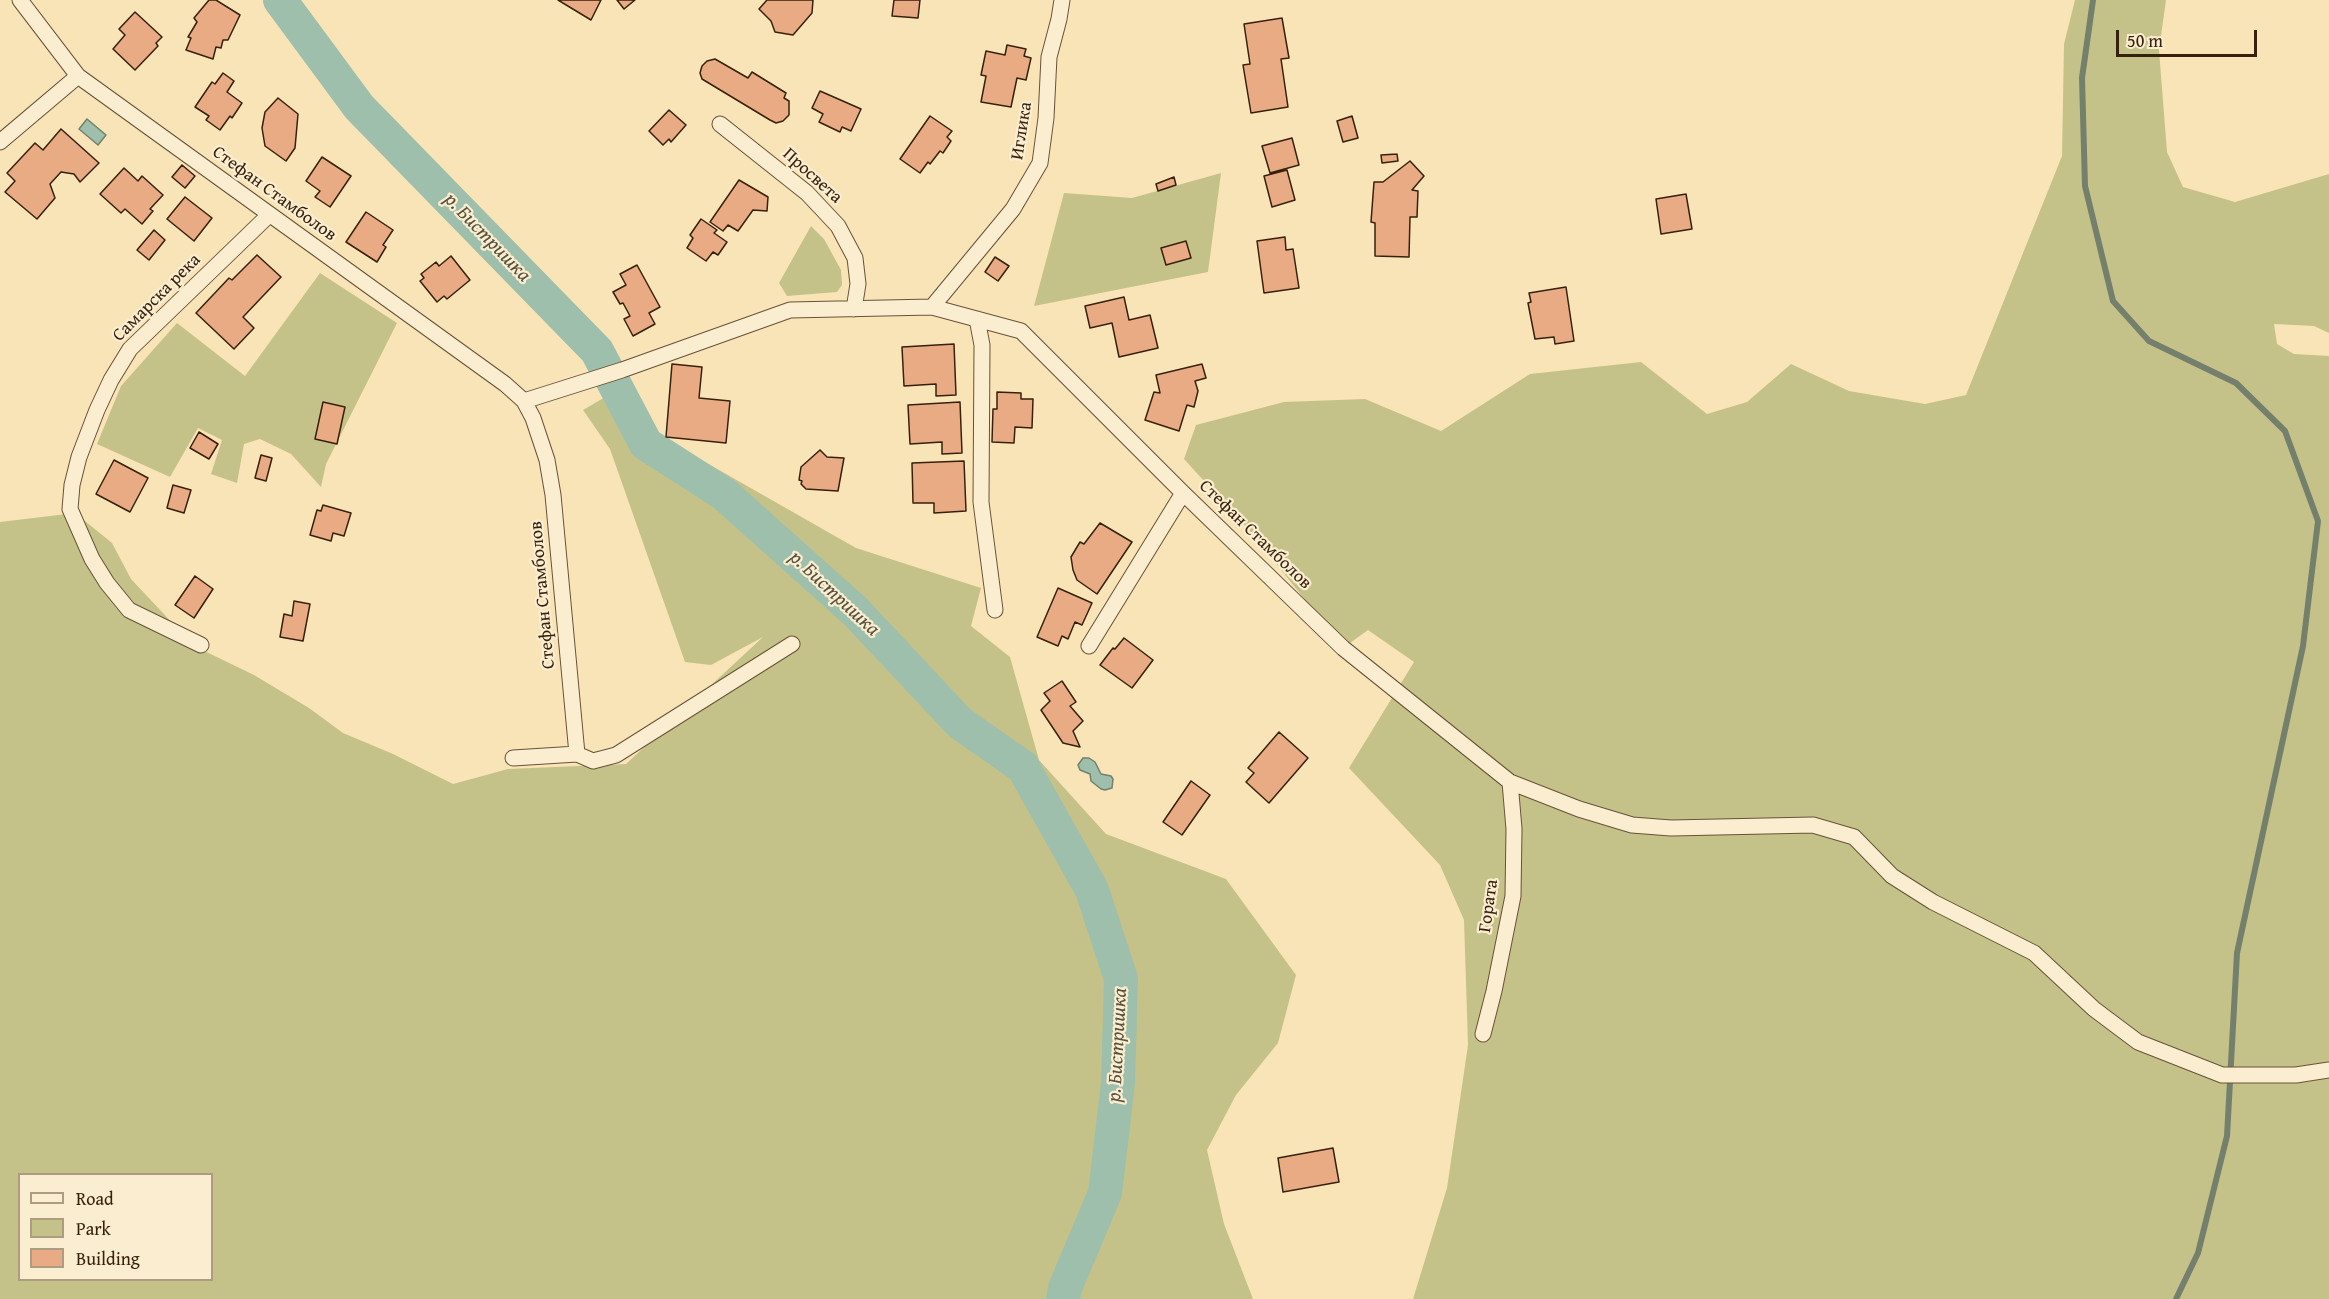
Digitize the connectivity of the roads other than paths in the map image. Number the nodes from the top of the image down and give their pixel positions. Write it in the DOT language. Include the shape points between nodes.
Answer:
graph roads {
  1 [pos="20,0"];
  2 [pos="1062,0"];
  3 [pos="78,76"];
  4 [pos="720,124"];
  5 [pos="0,142"];
  6 [pos="269,215"];
  7 [pos="932,307"];
  8 [pos="854,309"];
  9 [pos="977,319"];
  10 [pos="524,401"];
  11 [pos="1183,493"];
  12 [pos="995,610"];
  13 [pos="792,644"];
  14 [pos="201,645"];
  15 [pos="1089,646"];
  16 [pos="577,754"];
  17 [pos="513,758"];
  18 [pos="1510,782"];
  19 [pos="1483,1034"];
  20 [pos="2329,1070"];
  1 -- 3 [label="street, Стефан Стамболов"];
  2 -- 7 [label="street, Иглика" via="1049,57 1040,163 1013,209"];
  3 -- 5 [label="street"];
  3 -- 6 [label="street, Стефан Стамболов"];
  4 -- 8 [label="street, Просвета" via="807,193 838,226 855,258 858,284"];
  6 -- 10 [label="street, Стефан Стамболов"];
  6 -- 14 [label="street, Самарска река" via="130,349 93,421 72,485 70,509 107,583 129,610"];
  7 -- 8 [label="street, Стефан Стамболов"];
  7 -- 9 [label="street, Стефан Стамболов"];
  8 -- 10 [label="street, Стефан Стамболов" via="790,310"];
  9 -- 11 [label="street, Стефан Стамболов" via="1021,331"];
  9 -- 12 [label="street" via="982,345 981,502"];
  10 -- 16 [label="street, Стефан Стамболов" via="547,460 553,495"];
  11 -- 15 [label="street"];
  11 -- 18 [label="street, Стефан Стамболов" via="1343,648"];
  13 -- 16 [label="street" via="616,755 592,761"];
  16 -- 17 [label="street"];
  18 -- 19 [label="street, Гората" via="1513,896"];
  18 -- 20 [label="street, Стефан Стамболов" via="1632,825 1813,825 1854,837 1892,876 2034,953 2094,1009 2138,1042 2222,1076 2296,1075"];
}
